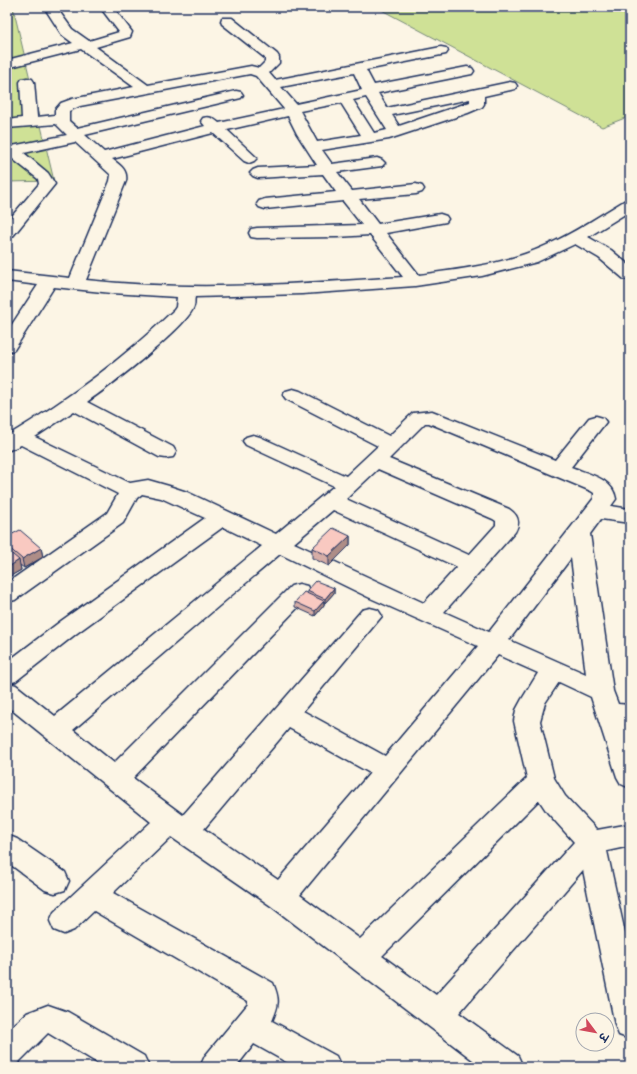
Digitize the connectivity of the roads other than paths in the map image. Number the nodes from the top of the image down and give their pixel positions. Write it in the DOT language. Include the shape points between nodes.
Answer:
graph roads {
  1 [pos="50,7"];
  2 [pos="111,8"];
  3 [pos="226,21"];
  4 [pos="86,45"];
  5 [pos="441,51"];
  6 [pos="7,64"];
  7 [pos="358,68"];
  8 [pos="467,71"];
  9 [pos="261,72"];
  10 [pos="27,82"];
  11 [pos="167,85"];
  12 [pos="272,85"];
  13 [pos="510,86"];
  14 [pos="145,89"];
  15 [pos="371,91"];
  16 [pos="477,93"];
  17 [pos="236,96"];
  18 [pos="345,98"];
  19 [pos="191,106"];
  20 [pos="292,110"];
  21 [pos="383,112"];
  22 [pos="62,119"];
  23 [pos="30,122"];
  24 [pos="7,124"];
  25 [pos="216,128"];
  26 [pos="396,132"];
  27 [pos="76,135"];
  28 [pos="370,138"];
  29 [pos="313,147"];
  30 [pos="10,152"];
  31 [pos="102,157"];
  32 [pos="249,158"];
  33 [pos="377,163"];
  34 [pos="328,169"];
  35 [pos="258,174"];
  36 [pos="416,189"];
  37 [pos="348,197"];
  38 [pos="265,204"];
  39 [pos="630,204"];
  40 [pos="440,219"];
  41 [pos="373,229"];
  42 [pos="7,232"];
  43 [pos="257,233"];
  44 [pos="576,237"];
  45 [pos="630,275"];
  46 [pos="7,276"];
  47 [pos="49,281"];
  48 [pos="415,281"];
  49 [pos="76,284"];
  50 [pos="186,292"];
  51 [pos="7,346"];
  52 [pos="293,396"];
  53 [pos="73,403"];
  54 [pos="596,422"];
  55 [pos="13,441"];
  56 [pos="253,441"];
  57 [pos="166,452"];
  58 [pos="382,453"];
  59 [pos="558,470"];
  60 [pos="348,485"];
  61 [pos="130,491"];
  62 [pos="330,500"];
  63 [pos="594,511"];
  64 [pos="630,516"];
  65 [pos="222,517"];
  66 [pos="579,534"];
  67 [pos="279,544"];
  68 [pos="472,565"];
  69 [pos="299,592"];
  70 [pos="7,594"];
  71 [pos="428,614"];
  72 [pos="370,616"];
  73 [pos="494,643"];
  74 [pos="554,670"];
  75 [pos="7,675"];
  76 [pos="7,692"];
  77 [pos="613,706"];
  78 [pos="286,714"];
  79 [pos="55,731"];
  80 [pos="388,770"];
  81 [pos="630,777"];
  82 [pos="115,779"];
  83 [pos="541,781"];
  84 [pos="177,826"];
  85 [pos="630,835"];
  86 [pos="591,842"];
  87 [pos="7,847"];
  88 [pos="55,882"];
  89 [pos="91,895"];
  90 [pos="281,897"];
  91 [pos="64,921"];
  92 [pos="361,957"];
  93 [pos="438,1015"];
  94 [pos="250,1025"];
  95 [pos="630,1025"];
  96 [pos="7,1053"];
  97 [pos="133,1067"];
  98 [pos="216,1067"];
  99 [pos="324,1067"];
  100 [pos="507,1067"];
  1 -- 4 [label="street" via="67,32"];
  2 -- 4 [label="street" via="125,34"];
  3 -- 9 [label="street" via="272,57 272,63"];
  4 -- 6 [label="street"];
  4 -- 14 [label="street"];
  5 -- 7 [label="street"];
  7 -- 12 [label="street"];
  7 -- 15 [label="street"];
  8 -- 15 [label="street"];
  9 -- 11 [label="street" via="250,70"];
  9 -- 12 [label="street"];
  10 -- 23 [label="street"];
  11 -- 14 [label="street"];
  11 -- 19 [label="street"];
  12 -- 20 [label="street"];
  13 -- 16 [label="street"];
  14 -- 22 [label="street" via="70,104 62,110"];
  15 -- 18 [label="street"];
  15 -- 21 [label="street"];
  16 -- 21 [label="street"];
  16 -- 26 [label="street" via="478,102 473,106"];
  17 -- 19 [label="street"];
  18 -- 20 [label="street"];
  18 -- 28 [label="street"];
  19 -- 25 [label="street"];
  19 -- 27 [label="street"];
  20 -- 25 [label="street"];
  20 -- 29 [label="street"];
  21 -- 26 [label="street"];
  22 -- 23 [label="street"];
  22 -- 27 [label="street"];
  23 -- 24 [label="street"];
  25 -- 31 [label="street"];
  25 -- 32 [label="street"];
  26 -- 28 [label="street"];
  27 -- 30 [label="street"];
  27 -- 31 [label="street"];
  28 -- 29 [label="street"];
  29 -- 34 [label="street"];
  30 -- 42 [label="street" via="43,176 47,184"];
  31 -- 49 [label="street" via="118,171 118,181"];
  33 -- 34 [label="street"];
  34 -- 35 [label="street"];
  34 -- 37 [label="street"];
  36 -- 37 [label="street"];
  37 -- 38 [label="street"];
  37 -- 41 [label="street"];
  39 -- 44 [label="street"];
  40 -- 41 [label="street"];
  41 -- 43 [label="street"];
  41 -- 48 [label="street"];
  44 -- 45 [label="street" via="601,251"];
  44 -- 48 [label="street" via="531,258 508,265"];
  46 -- 47 [label="street"];
  47 -- 49 [label="street"];
  47 -- 51 [label="street"];
  48 -- 50 [label="street" via="302,289"];
  49 -- 50 [label="street"];
  50 -- 53 [label="street" via="184,307 171,323 131,359"];
  52 -- 58 [label="street"];
  53 -- 55 [label="street"];
  53 -- 57 [label="street"];
  54 -- 59 [label="street"];
  55 -- 61 [label="street"];
  56 -- 60 [label="street"];
  58 -- 59 [label="street" via="415,420 425,416"];
  58 -- 60 [label="street"];
  58 -- 68 [label="street" via="507,518 507,527"];
  59 -- 63 [label="street" via="598,486 604,491 605,499"];
  60 -- 62 [label="street"];
  61 -- 65 [label="street" via="138,487 153,488"];
  61 -- 70 [label="street" via="115,518"];
  62 -- 67 [label="street"];
  62 -- 68 [label="street"];
  63 -- 64 [label="street"];
  63 -- 66 [label="street"];
  65 -- 67 [label="street"];
  65 -- 75 [label="street"];
  66 -- 73 [label="street"];
  66 -- 77 [label="street"];
  67 -- 71 [label="street"];
  67 -- 79 [label="street"];
  68 -- 71 [label="street"];
  69 -- 82 [label="street"];
  71 -- 73 [label="street"];
  72 -- 78 [label="street"];
  73 -- 74 [label="street"];
  73 -- 80 [label="street"];
  74 -- 77 [label="street"];
  74 -- 83 [label="street" via="534,699 527,721"];
  76 -- 79 [label="street"];
  77 -- 81 [label="street"];
  78 -- 80 [label="street"];
  78 -- 84 [label="street"];
  79 -- 82 [label="street"];
  80 -- 90 [label="street"];
  82 -- 84 [label="street"];
  83 -- 86 [label="street" via="556,804"];
  83 -- 92 [label="street"];
  84 -- 89 [label="street"];
  84 -- 90 [label="street"];
  85 -- 86 [label="street"];
  86 -- 93 [label="street"];
  86 -- 95 [label="street"];
  87 -- 88 [label="street"];
  89 -- 91 [label="street"];
  89 -- 94 [label="street" via="262,993 263,1006"];
  90 -- 92 [label="street"];
  92 -- 93 [label="street"];
  93 -- 100 [label="street"];
  94 -- 98 [label="street"];
  94 -- 99 [label="street"];
  96 -- 97 [label="street" via="33,1026 50,1019"];
}
